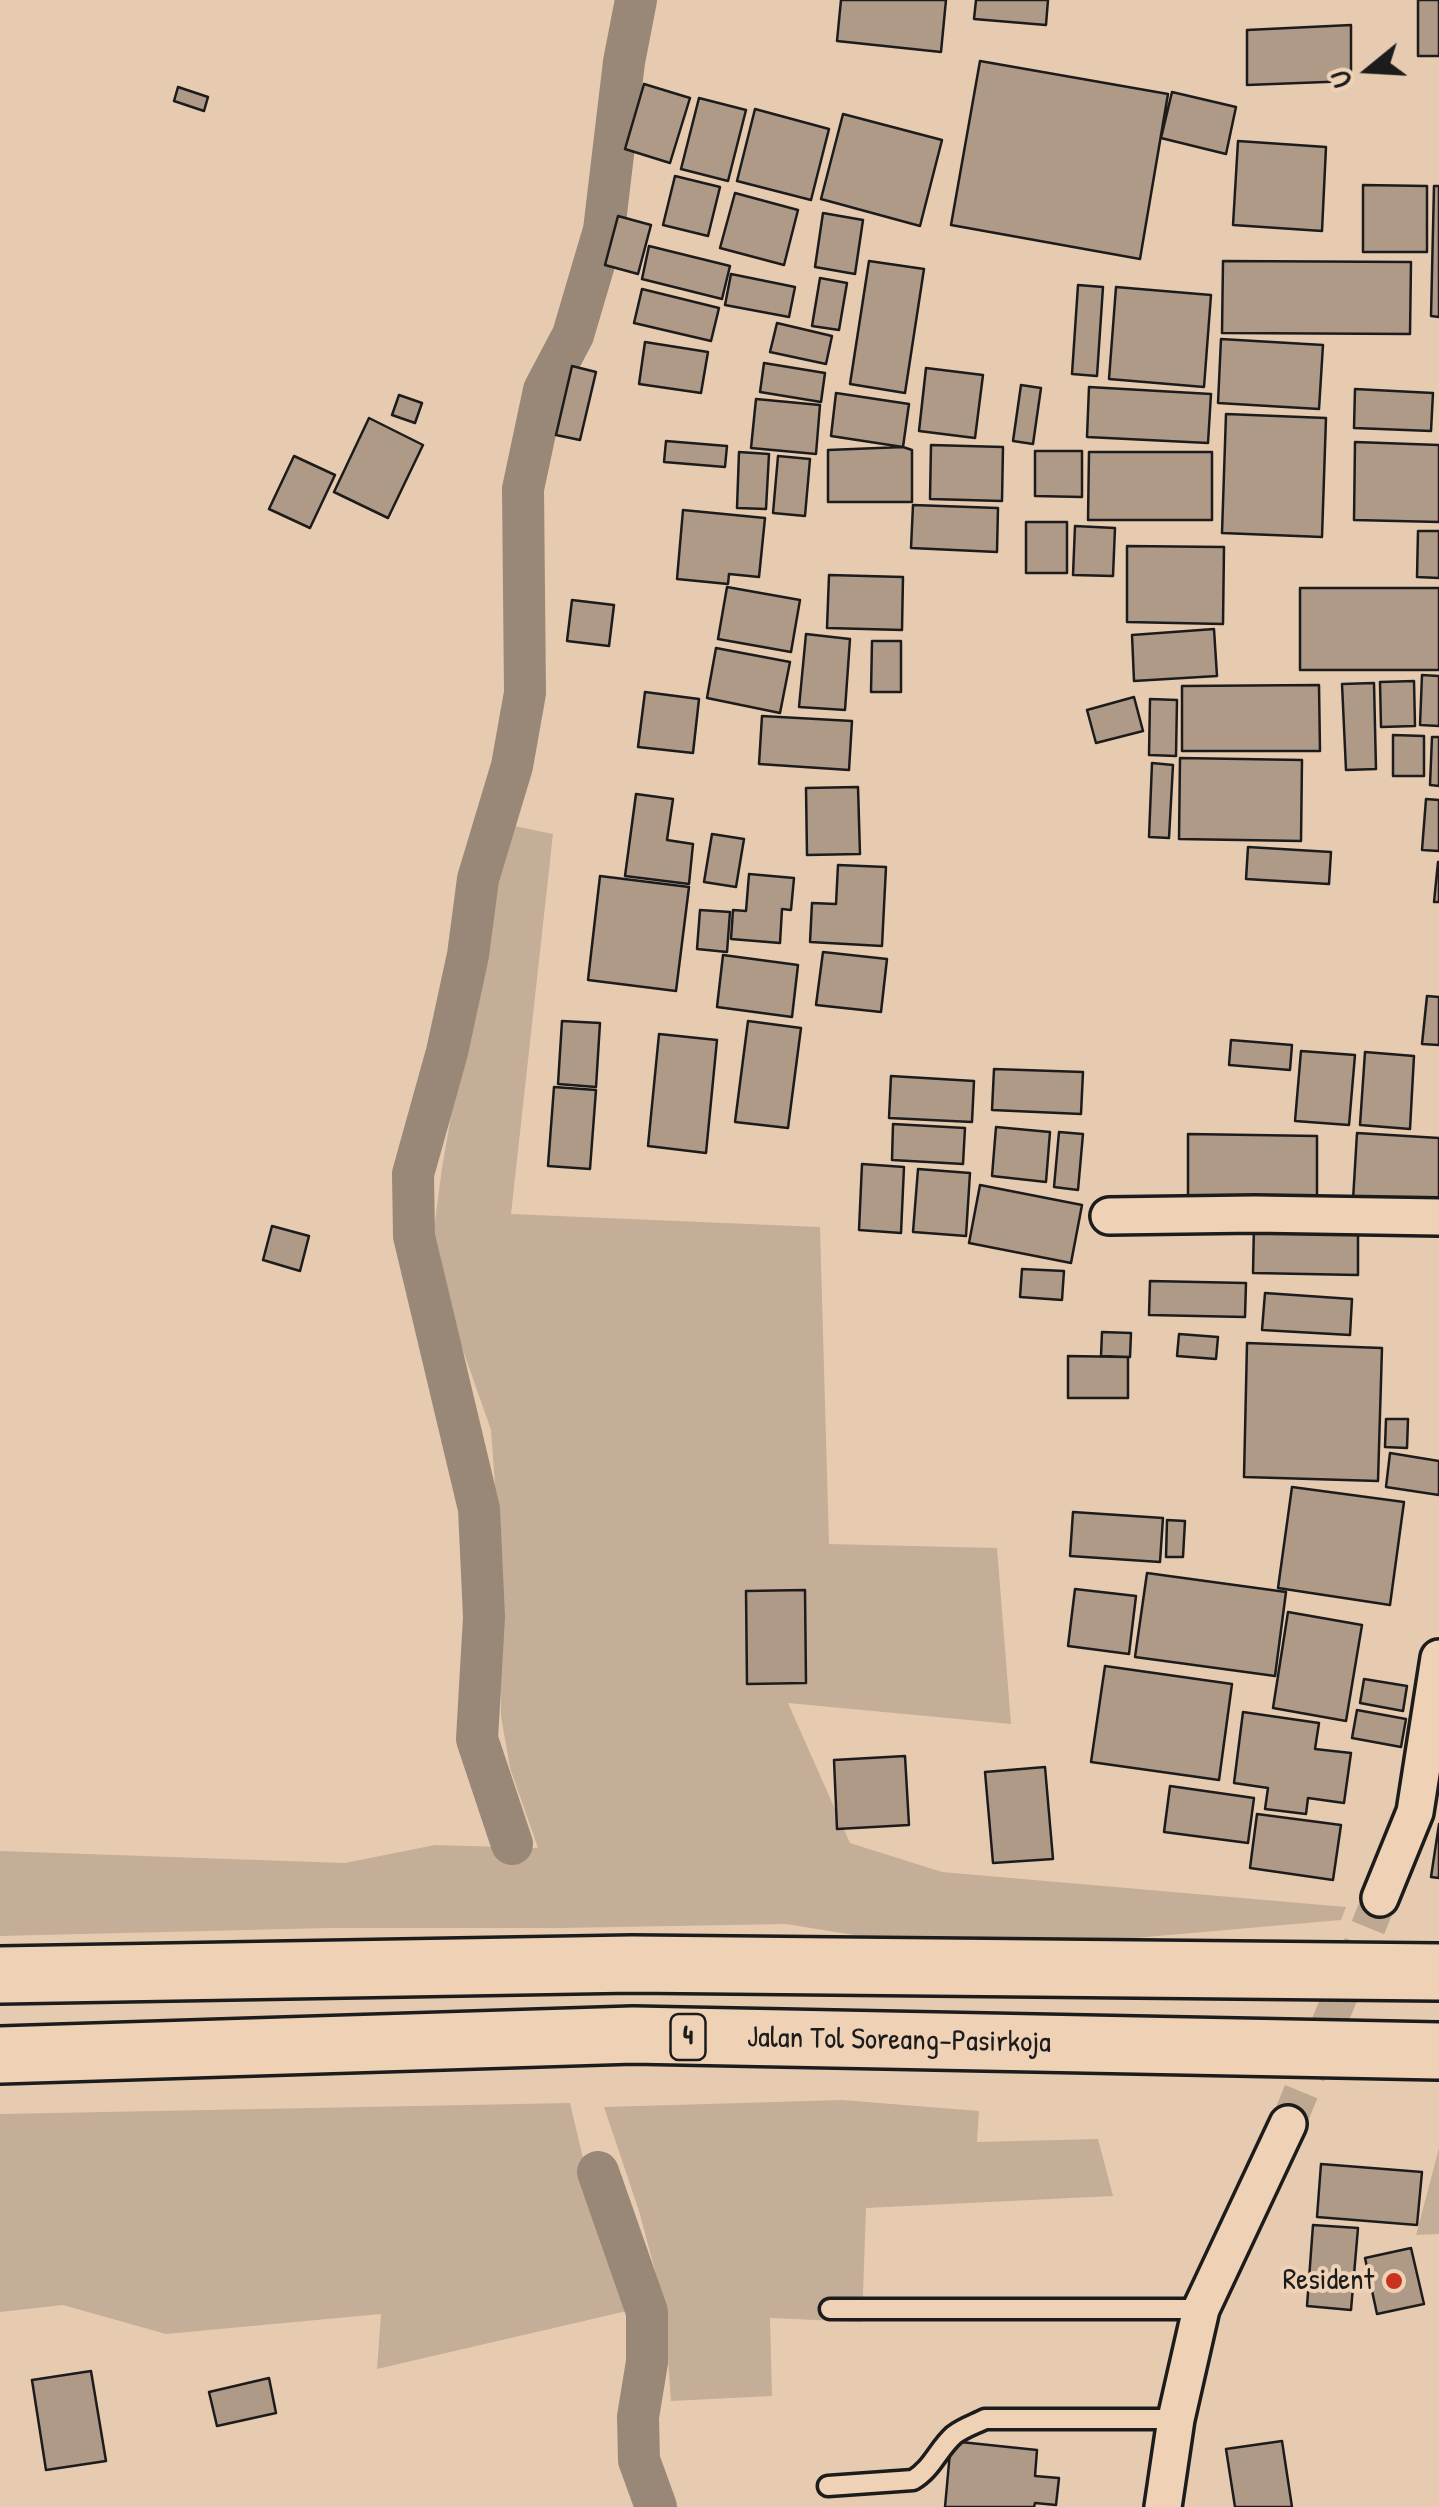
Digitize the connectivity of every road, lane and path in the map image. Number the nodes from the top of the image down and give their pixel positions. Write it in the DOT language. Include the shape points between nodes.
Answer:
graph roads {
  1 [pos="1109,1216"];
  2 [pos="1439,1217"];
  3 [pos="1439,1658"];
  4 [pos="1380,1898"];
  5 [pos="1439,1972"];
  6 [pos="0,1975"];
  7 [pos="1439,2051"];
  8 [pos="0,2056"];
  9 [pos="1288,2124"];
  10 [pos="830,2309"];
  11 [pos="1201,2309"];
  12 [pos="1176,2418"];
  13 [pos="828,2486"];
  14 [pos="1163,2507"];
  1 -- 2 [label="street"];
  3 -- 4 [label="street" via="1415,1812"];
  5 -- 6 [label="highway" via="632,1964"];
  7 -- 8 [label="highway, Jalan Tol Soreang–Pasirkoja / 4" via="632,2035"];
  9 -- 11 [label="street"];
  10 -- 11 [label="lane"];
  11 -- 12 [label="street"];
  12 -- 13 [label="lane" via="985,2419 958,2432 914,2480"];
  12 -- 14 [label="street"];
}
